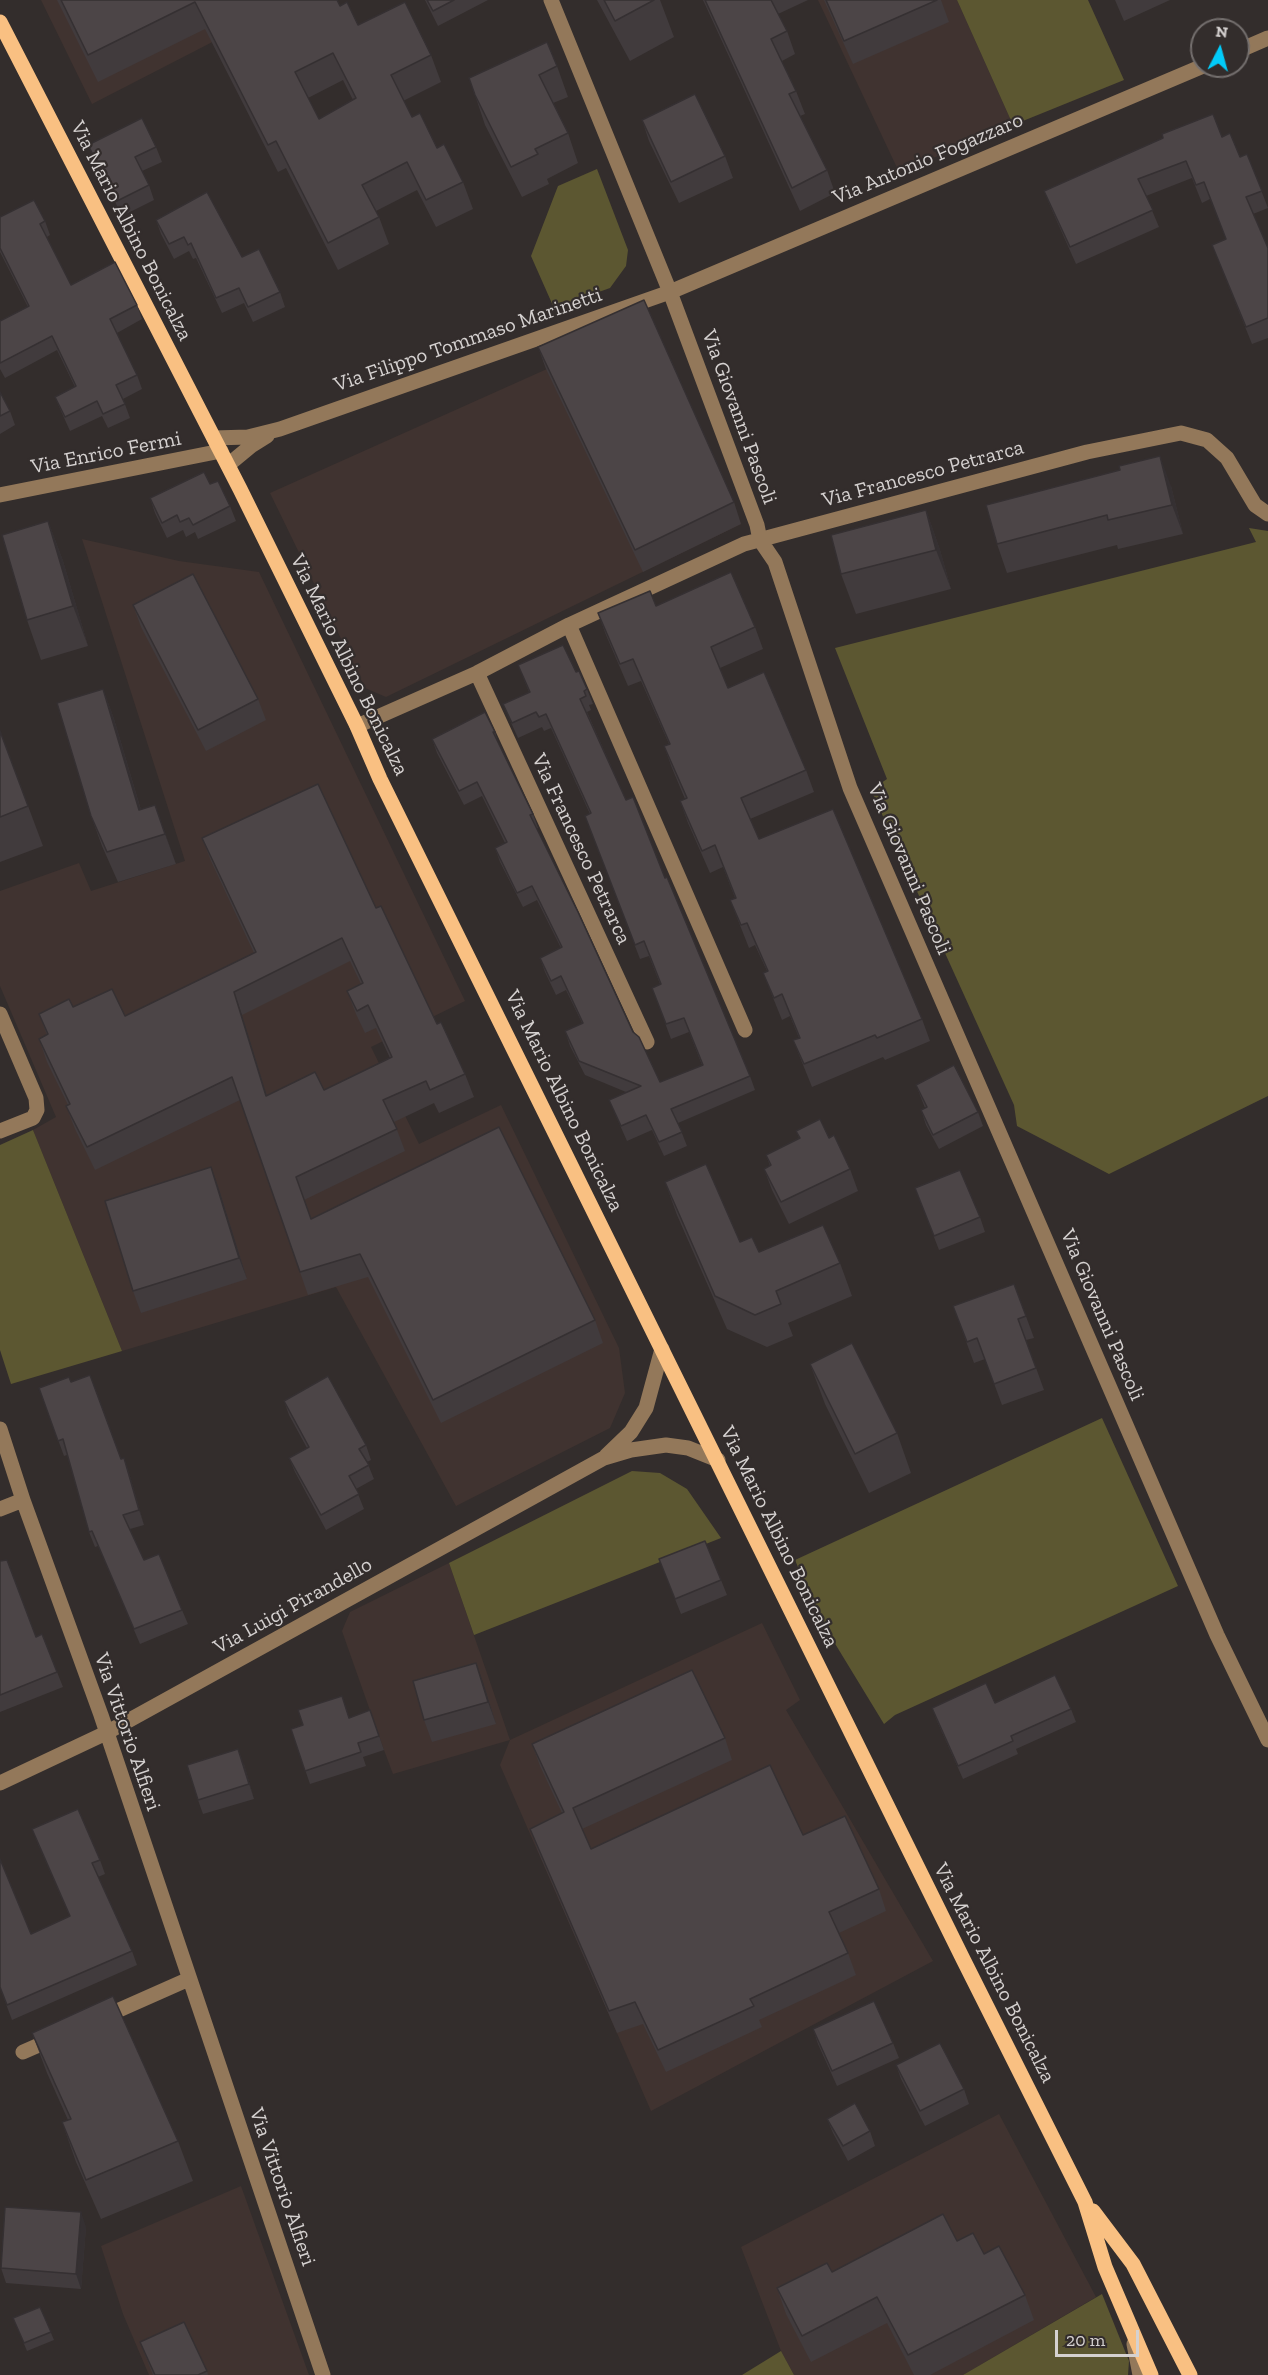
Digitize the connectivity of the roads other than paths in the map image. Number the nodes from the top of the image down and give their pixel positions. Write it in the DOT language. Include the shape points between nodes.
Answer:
graph roads {
  1 [pos="550,0"];
  2 [pos="0,22"];
  3 [pos="1268,38"];
  4 [pos="1250,46"];
  5 [pos="1190,72"];
  6 [pos="670,292"];
  7 [pos="280,429"];
  8 [pos="221,452"];
  9 [pos="0,495"];
  10 [pos="1268,514"];
  11 [pos="760,540"];
  12 [pos="568,625"];
  13 [pos="477,673"];
  14 [pos="357,726"];
  15 [pos="0,1014"];
  16 [pos="745,1030"];
  17 [pos="647,1042"];
  18 [pos="0,1131"];
  19 [pos="662,1349"];
  20 [pos="0,1429"];
  21 [pos="604,1458"];
  22 [pos="718,1460"];
  23 [pos="23,1500"];
  24 [pos="0,1509"];
  25 [pos="106,1733"];
  26 [pos="1268,1740"];
  27 [pos="0,1783"];
  28 [pos="189,1979"];
  29 [pos="85,2025"];
  30 [pos="64,2034"];
  31 [pos="23,2052"];
  32 [pos="1085,2202"];
  33 [pos="1132,2329"];
  34 [pos="323,2375"];
  35 [pos="1140,2375"];
  36 [pos="1151,2375"];
  37 [pos="1190,2375"];
  1 -- 6 [label="street, Via Giovanni Pascoli"];
  2 -- 8 [label="main road, Via Mario Albino Bonicalza"];
  3 -- 4 [label="street"];
  5 -- 6 [label="street, Via Antonio Fogazzaro"];
  6 -- 7 [label="street, Via Filippo Tommaso Marinetti"];
  6 -- 11 [label="street, Via Giovanni Pascoli"];
  7 -- 8 [label="street, Via Filippo Tommaso Marinetti" via="248,437"];
  7 -- 8 [label="street, Via Filippo Tommaso Marinetti" via="251,446"];
  8 -- 9 [label="street, Via Enrico Fermi"];
  8 -- 14 [label="main road, Via Mario Albino Bonicalza"];
  10 -- 11 [label="street, Via Francesco Petrarca" via="1255,505 1227,458 1207,440 1181,434 1087,452"];
  11 -- 12 [label="street, Via Francesco Petrarca"];
  11 -- 26 [label="street, Via Giovanni Pascoli" via="776,562 850,788 1218,1635"];
  12 -- 13 [label="street, Via Francesco Petrarca"];
  12 -- 16 [label="street"];
  13 -- 14 [label="street, Via Francesco Petrarca"];
  13 -- 17 [label="street, Via Francesco Petrarca"];
  14 -- 19 [label="main road, Via Mario Albino Bonicalza"];
  15 -- 18 [label="street" via="36,1098 37,1110 33,1118"];
  19 -- 21 [label="street, Via Luigi Pirandello" via="646,1408 631,1432"];
  19 -- 22 [label="main road, Via Mario Albino Bonicalza"];
  20 -- 23 [label="street, Via Vittorio Alfieri"];
  21 -- 22 [label="street, Via Luigi Pirandello" via="666,1445 688,1448"];
  21 -- 25 [label="street, Via Luigi Pirandello"];
  22 -- 32 [label="main road, Via Mario Albino Bonicalza"];
  23 -- 24 [label="street"];
  23 -- 25 [label="street, Via Vittorio Alfieri"];
  25 -- 27 [label="street, Via Luigi Pirandello"];
  25 -- 28 [label="street, Via Vittorio Alfieri"];
  28 -- 29 [label="street"];
  28 -- 34 [label="street, Via Vittorio Alfieri"];
  30 -- 31 [label="street"];
  32 -- 33 [label="main road, Via Mario Albino Bonicalza" via="1105,2267"];
  32 -- 37 [label="main road, Via Mario Albino Bonicalza" via="1133,2264"];
  33 -- 35 [label="street"];
  33 -- 36 [label="main road, Via Mario Albino Bonicalza"];
}
